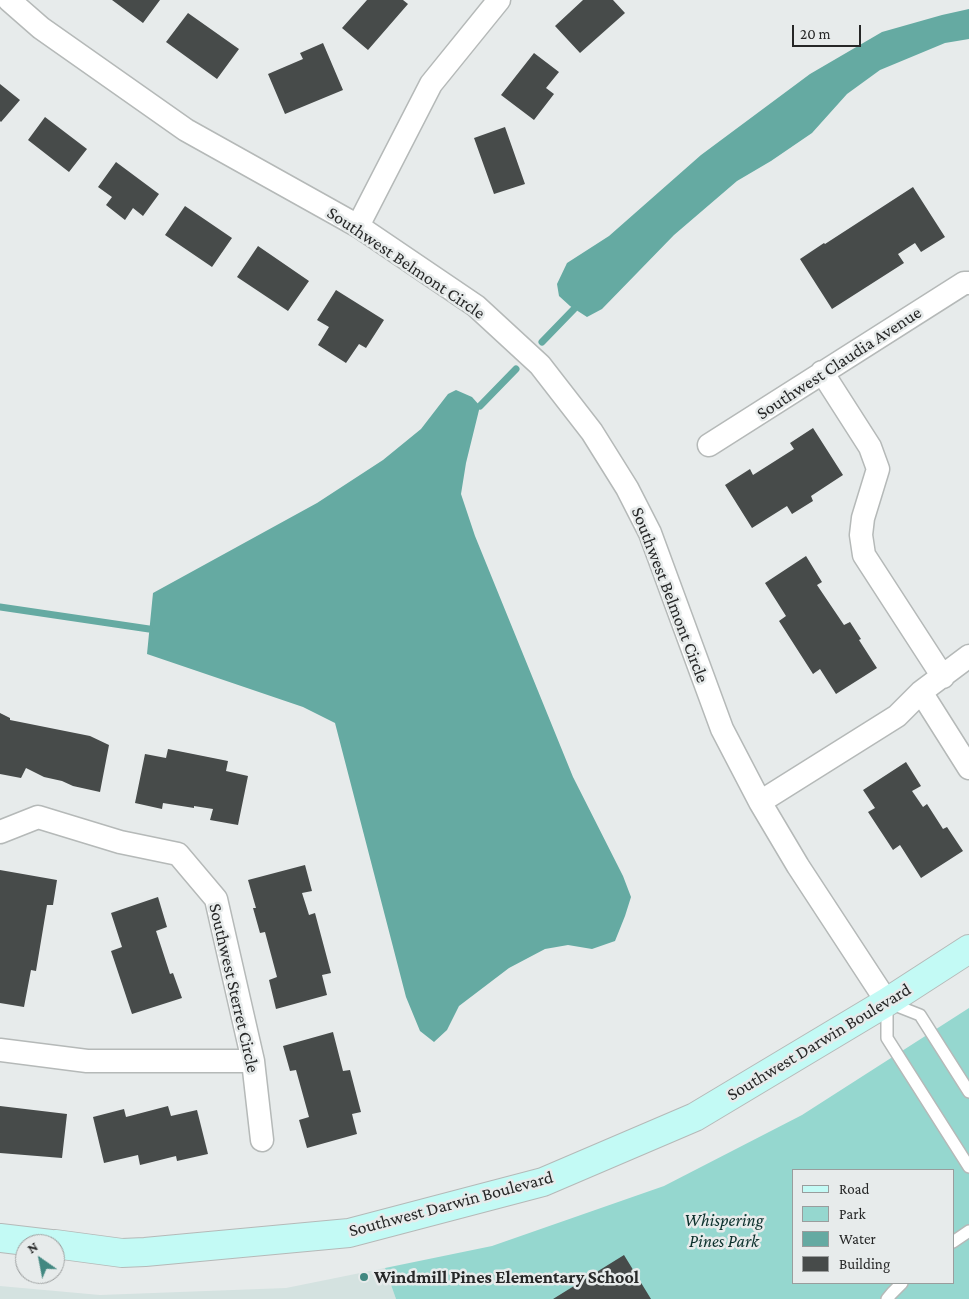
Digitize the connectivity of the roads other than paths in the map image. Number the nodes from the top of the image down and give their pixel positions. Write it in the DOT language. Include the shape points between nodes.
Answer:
graph roads {
  1 [pos="9,0"];
  2 [pos="499,0"];
  3 [pos="358,226"];
  4 [pos="969,283"];
  5 [pos="822,372"];
  6 [pos="710,445"];
  7 [pos="969,656"];
  8 [pos="943,676"];
  9 [pos="920,692"];
  10 [pos="969,768"];
  11 [pos="760,802"];
  12 [pos="0,832"];
  13 [pos="969,949"];
  14 [pos="887,1002"];
  15 [pos="0,1050"];
  16 [pos="253,1061"];
  17 [pos="969,1092"];
  18 [pos="262,1140"];
  19 [pos="969,1167"];
  20 [pos="969,1230"];
  21 [pos="0,1238"];
  22 [pos="15,1240"];
  23 [pos="954,1241"];
  24 [pos="65,1245"];
  25 [pos="901,1284"];
  26 [pos="887,1299"];
  1 -- 3 [label="street, Southwest Belmont Circle" via="41,28 186,130"];
  2 -- 3 [label="street" via="431,84"];
  3 -- 11 [label="street, Southwest Belmont Circle" via="476,306 540,365 592,432 650,533 722,729"];
  4 -- 5 [label="street, Southwest Claudia Avenue" via="964,283"];
  5 -- 6 [label="street, Southwest Claudia Avenue"];
  5 -- 8 [label="street" via="870,447 878,470 863,518 864,555"];
  7 -- 8 [label="street"];
  8 -- 9 [label="street"];
  9 -- 10 [label="street"];
  9 -- 11 [label="street" via="896,716"];
  11 -- 14 [label="street, Southwest Belmont Circle"];
  12 -- 16 [label="street, Southwest Sterret Circle" via="38,817 120,842 178,854 216,899"];
  13 -- 14 [label="street, Southwest Darwin Boulevard"];
  14 -- 17 [label="lane" via="920,1015"];
  14 -- 19 [label="lane" via="887,1038"];
  14 -- 24 [label="street, Southwest Darwin Boulevard" via="695,1117 543,1182 350,1233 122,1253"];
  15 -- 16 [label="street" via="87,1061"];
  16 -- 18 [label="street, Southwest Sterret Circle"];
  20 -- 23 [label="lane"];
  21 -- 22 [label="street"];
  25 -- 26 [label="lane"];
}
